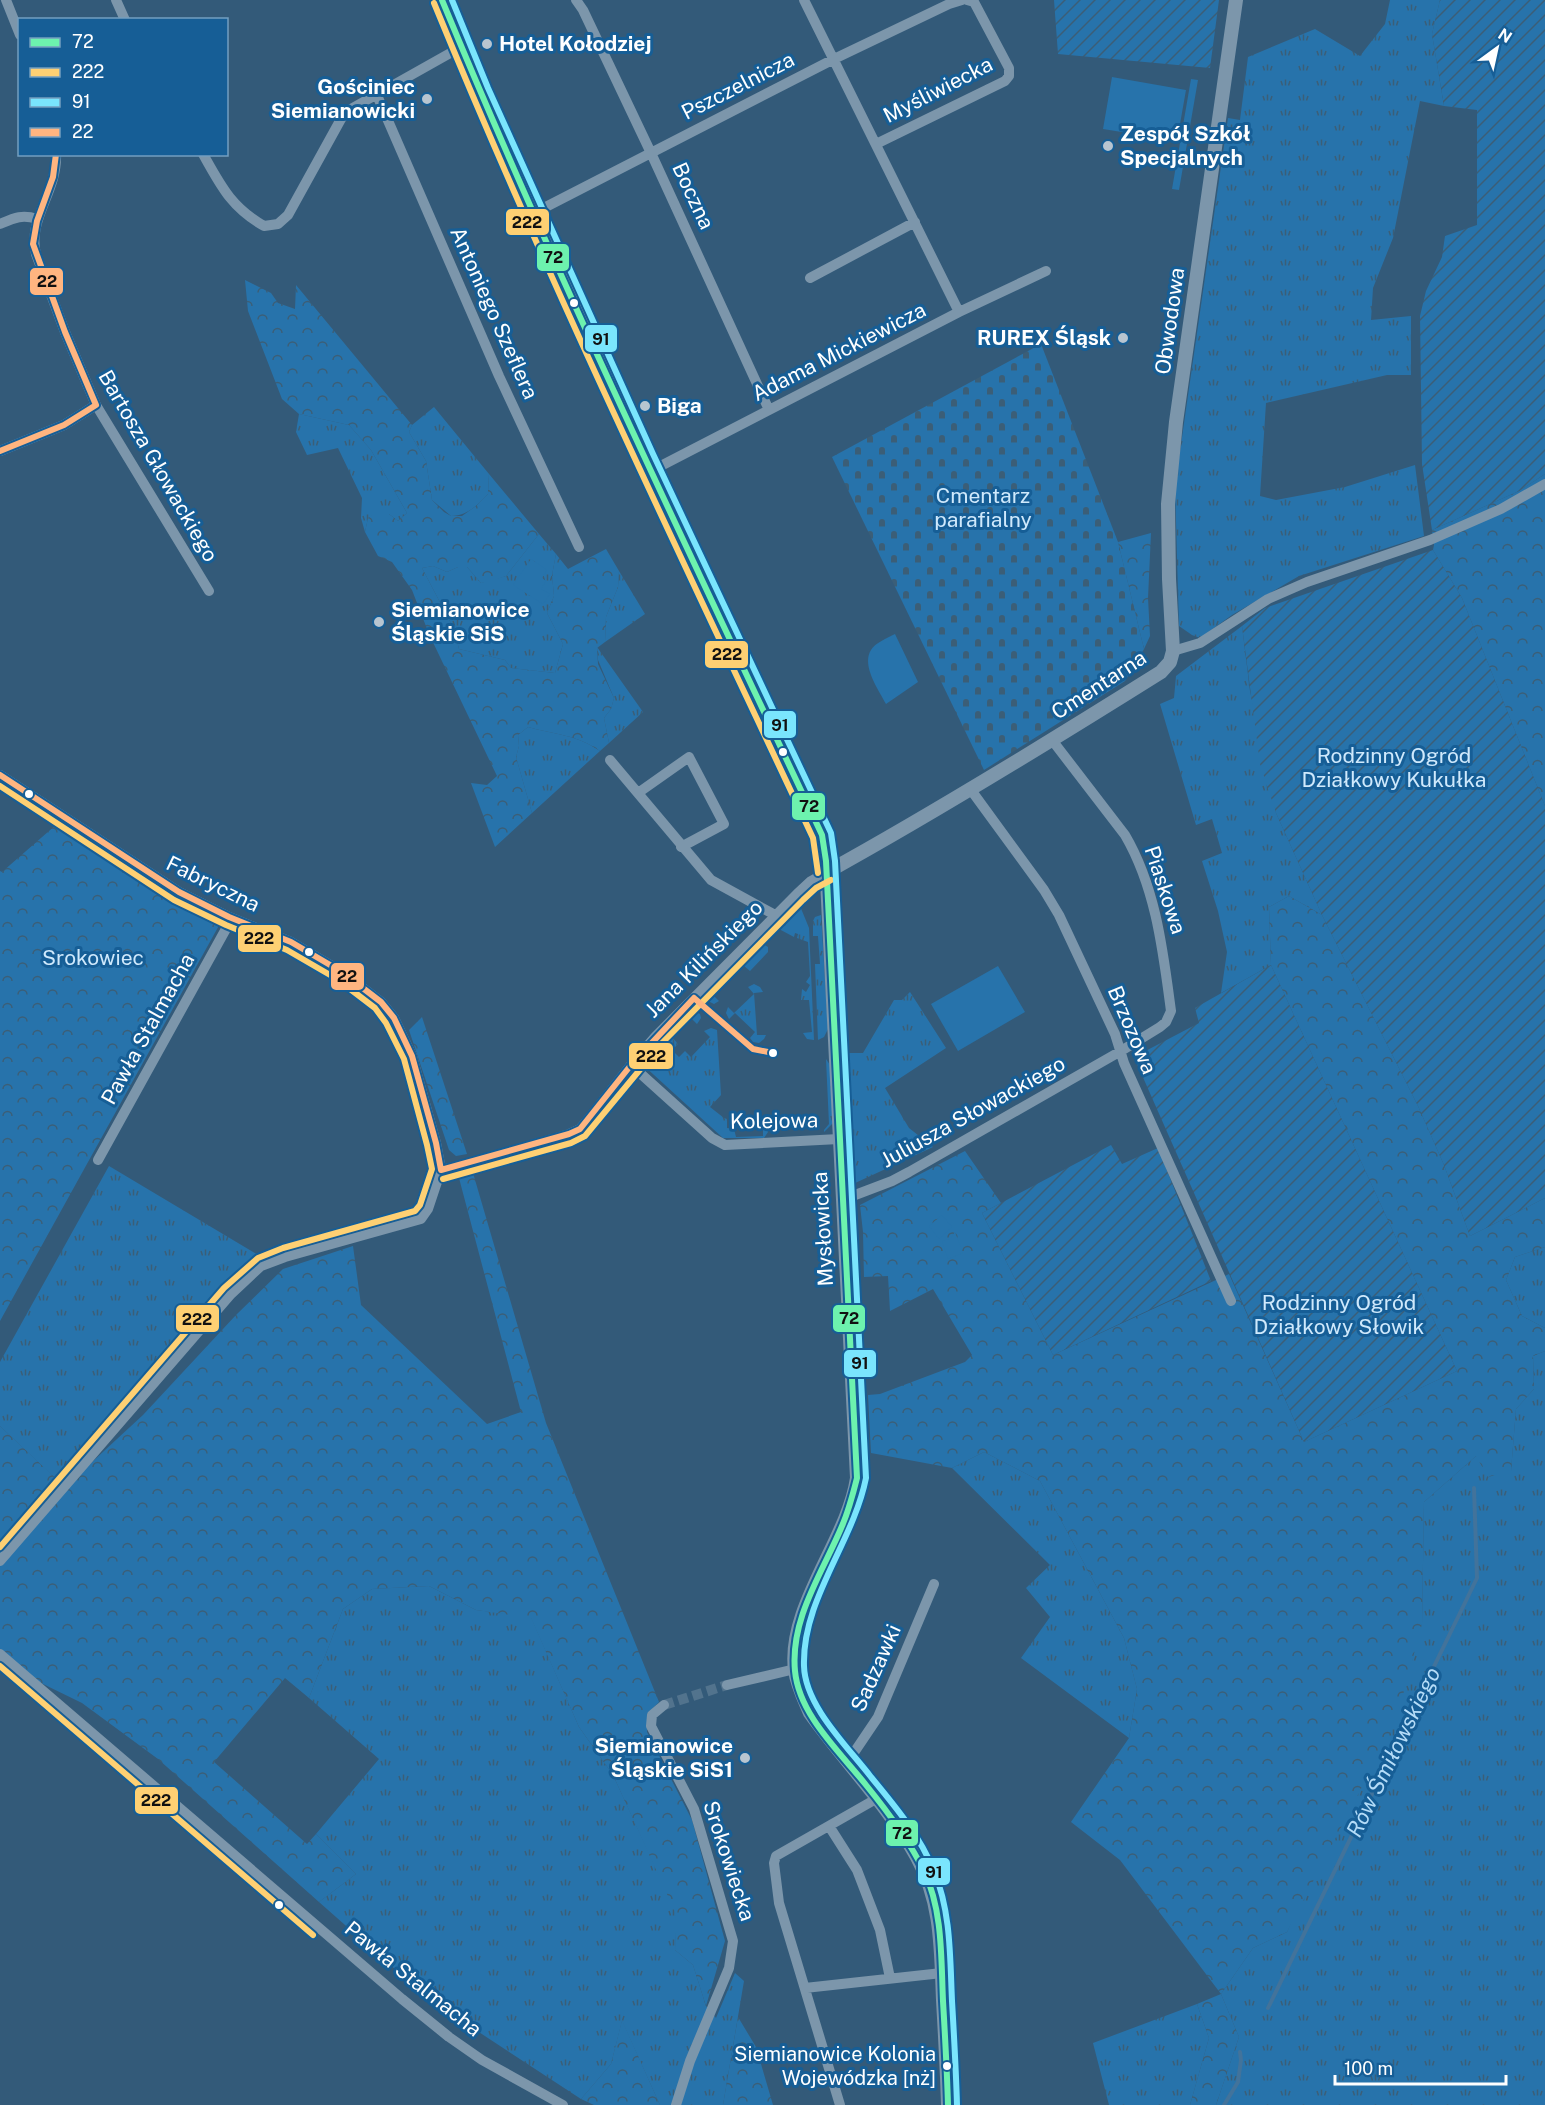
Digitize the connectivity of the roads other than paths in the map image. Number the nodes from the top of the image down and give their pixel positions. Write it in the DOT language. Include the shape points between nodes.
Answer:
graph roads {
  1 [pos="6,0"];
  2 [pos="116,0"];
  3 [pos="576,0"];
  4 [pos="804,0"];
  5 [pos="1236,0"];
  6 [pos="445,1"];
  7 [pos="968,1"];
  8 [pos="124,18"];
  9 [pos="18,30"];
  10 [pos="461,47"];
  11 [pos="834,59"];
  12 [pos="376,93"];
  13 [pos="876,144"];
  14 [pos="651,153"];
  15 [pos="56,156"];
  16 [pos="204,156"];
  17 [pos="534,213"];
  18 [pos="37,219"];
  19 [pos="915,222"];
  20 [pos="0,224"];
  21 [pos="1046,271"];
  22 [pos="810,278"];
  23 [pos="959,312"];
  24 [pos="96,405"];
  25 [pos="769,410"];
  26 [pos="0,452"];
  27 [pos="651,471"];
  28 [pos="1545,484"];
  29 [pos="579,547"];
  30 [pos="209,591"];
  31 [pos="1173,651"];
  32 [pos="1052,740"];
  33 [pos="610,760"];
  34 [pos="0,775"];
  35 [pos="971,790"];
  36 [pos="638,793"];
  37 [pos="681,847"];
  38 [pos="827,872"];
  39 [pos="775,915"];
  40 [pos="232,918"];
  41 [pos="1121,1051"];
  42 [pos="630,1065"];
  43 [pos="568,1134"];
  44 [pos="839,1139"];
  45 [pos="98,1160"];
  46 [pos="471,1163"];
  47 [pos="441,1170"];
  48 [pos="842,1200"];
  49 [pos="1231,1301"];
  50 [pos="0,1561"];
  51 [pos="934,1584"];
  52 [pos="0,1654"];
  53 [pos="795,1669"];
  54 [pos="727,1685"];
  55 [pos="664,1706"];
  56 [pos="848,1763"];
  57 [pos="876,1799"];
  58 [pos="830,1826"];
  59 [pos="942,1973"];
  60 [pos="890,1978"];
  61 [pos="805,1988"];
  62 [pos="563,2105"];
  63 [pos="675,2105"];
  64 [pos="840,2105"];
  65 [pos="948,2105"];
  1 -- 9 [label="street"];
  2 -- 8 [label="street"];
  3 -- 14 [label="street, Boczna"];
  4 -- 11 [label="street"];
  5 -- 31 [label="street, Obwodowa" via="1168,504"];
  6 -- 10 [label="street, Mysłowicka"];
  7 -- 11 [label="street, Pszczelnicza" via="949,4"];
  7 -- 13 [label="street, Myśliwiecka" via="1009,68 1009,76"];
  10 -- 12 [label="street"];
  10 -- 17 [label="street, Mysłowicka"];
  11 -- 13 [label="street"];
  11 -- 14 [label="street, Pszczelnicza"];
  12 -- 16 [label="street" via="341,119 288,215 278,224 264,226 246,216"];
  12 -- 29 [label="street, Antoniego Szeflera" via="499,376"];
  13 -- 19 [label="street"];
  14 -- 17 [label="street, Pszczelnicza"];
  14 -- 25 [label="street, Boczna"];
  15 -- 18 [label="street, Bartosza Głowackiego" via="49,193"];
  17 -- 27 [label="street, Mysłowicka"];
  18 -- 20 [label="street" via="19,216"];
  18 -- 24 [label="street, Bartosza Głowackiego" via="33,231 36,254"];
  19 -- 22 [label="street"];
  19 -- 23 [label="street"];
  21 -- 23 [label="street, Adama Mickiewicza"];
  23 -- 25 [label="street, Adama Mickiewicza"];
  24 -- 26 [label="street" via="64,425"];
  24 -- 30 [label="street, Bartosza Głowackiego"];
  25 -- 27 [label="street, Adama Mickiewicza"];
  27 -- 38 [label="street, Mysłowicka" via="822,835"];
  28 -- 31 [label="street, Cmentarna" via="1501,509 1430,540 1268,599 1200,643"];
  31 -- 32 [label="street, Cmentarna" via="1161,672"];
  32 -- 35 [label="street, Cmentarna"];
  32 -- 41 [label="street, Piaskowa" via="1125,835 1156,912 1171,1011 1160,1027"];
  33 -- 36 [label="street"];
  34 -- 40 [label="street, Fabryczna" via="139,868"];
  35 -- 38 [label="street, Cmentarna"];
  35 -- 41 [label="street, Brzozowa" via="1059,915"];
  36 -- 37 [label="street"];
  36 -- 37 [label="street" via="690,757 724,825"];
  37 -- 39 [label="street" via="711,880"];
  38 -- 39 [label="street, Jana Kilińskiego" via="811,881"];
  38 -- 44 [label="street, Mysłowicka"];
  39 -- 42 [label="street, Jana Kilińskiego"];
  40 -- 45 [label="street, Pawła Stalmacha"];
  40 -- 47 [label="street, Fabryczna" via="291,942 366,988 381,1002 394,1018 412,1056"];
  41 -- 48 [label="street, Juliusza Słowackiego" via="892,1181"];
  41 -- 49 [label="street, Brzozowa"];
  42 -- 43 [label="street, Jana Kilińskiego" via="580,1129"];
  42 -- 44 [label="street, Kolejowa" via="712,1138 725,1145"];
  44 -- 48 [label="street, Mysłowicka"];
  46 -- 47 [label="street"];
  47 -- 50 [label="street" via="428,1209 420,1219 261,1266 231,1294"];
  48 -- 53 [label="street, Mysłowicka" via="857,1478 850,1506 802,1618"];
  51 -- 56 [label="street, Sadzawki" via="878,1718"];
  52 -- 62 [label="street, Pawła Stalmacha" via="449,2037"];
  53 -- 54 [label="street"];
  53 -- 56 [label="street, Mysłowicka" via="810,1713"];
  55 -- 63 [label="street, Srokowiecka" via="652,1715 651,1726 694,1809 734,1941 729,1968"];
  56 -- 57 [label="street, Mysłowicka"];
  57 -- 58 [label="street"];
  57 -- 59 [label="street, Mysłowicka" via="902,1832 928,1880 938,1921"];
  58 -- 60 [label="street" via="857,1870 880,1930"];
  58 -- 61 [label="street" via="776,1856 774,1863 779,1904"];
  59 -- 60 [label="street"];
  59 -- 65 [label="street, Mysłowicka"];
  60 -- 61 [label="street"];
  61 -- 64 [label="street"];
}
